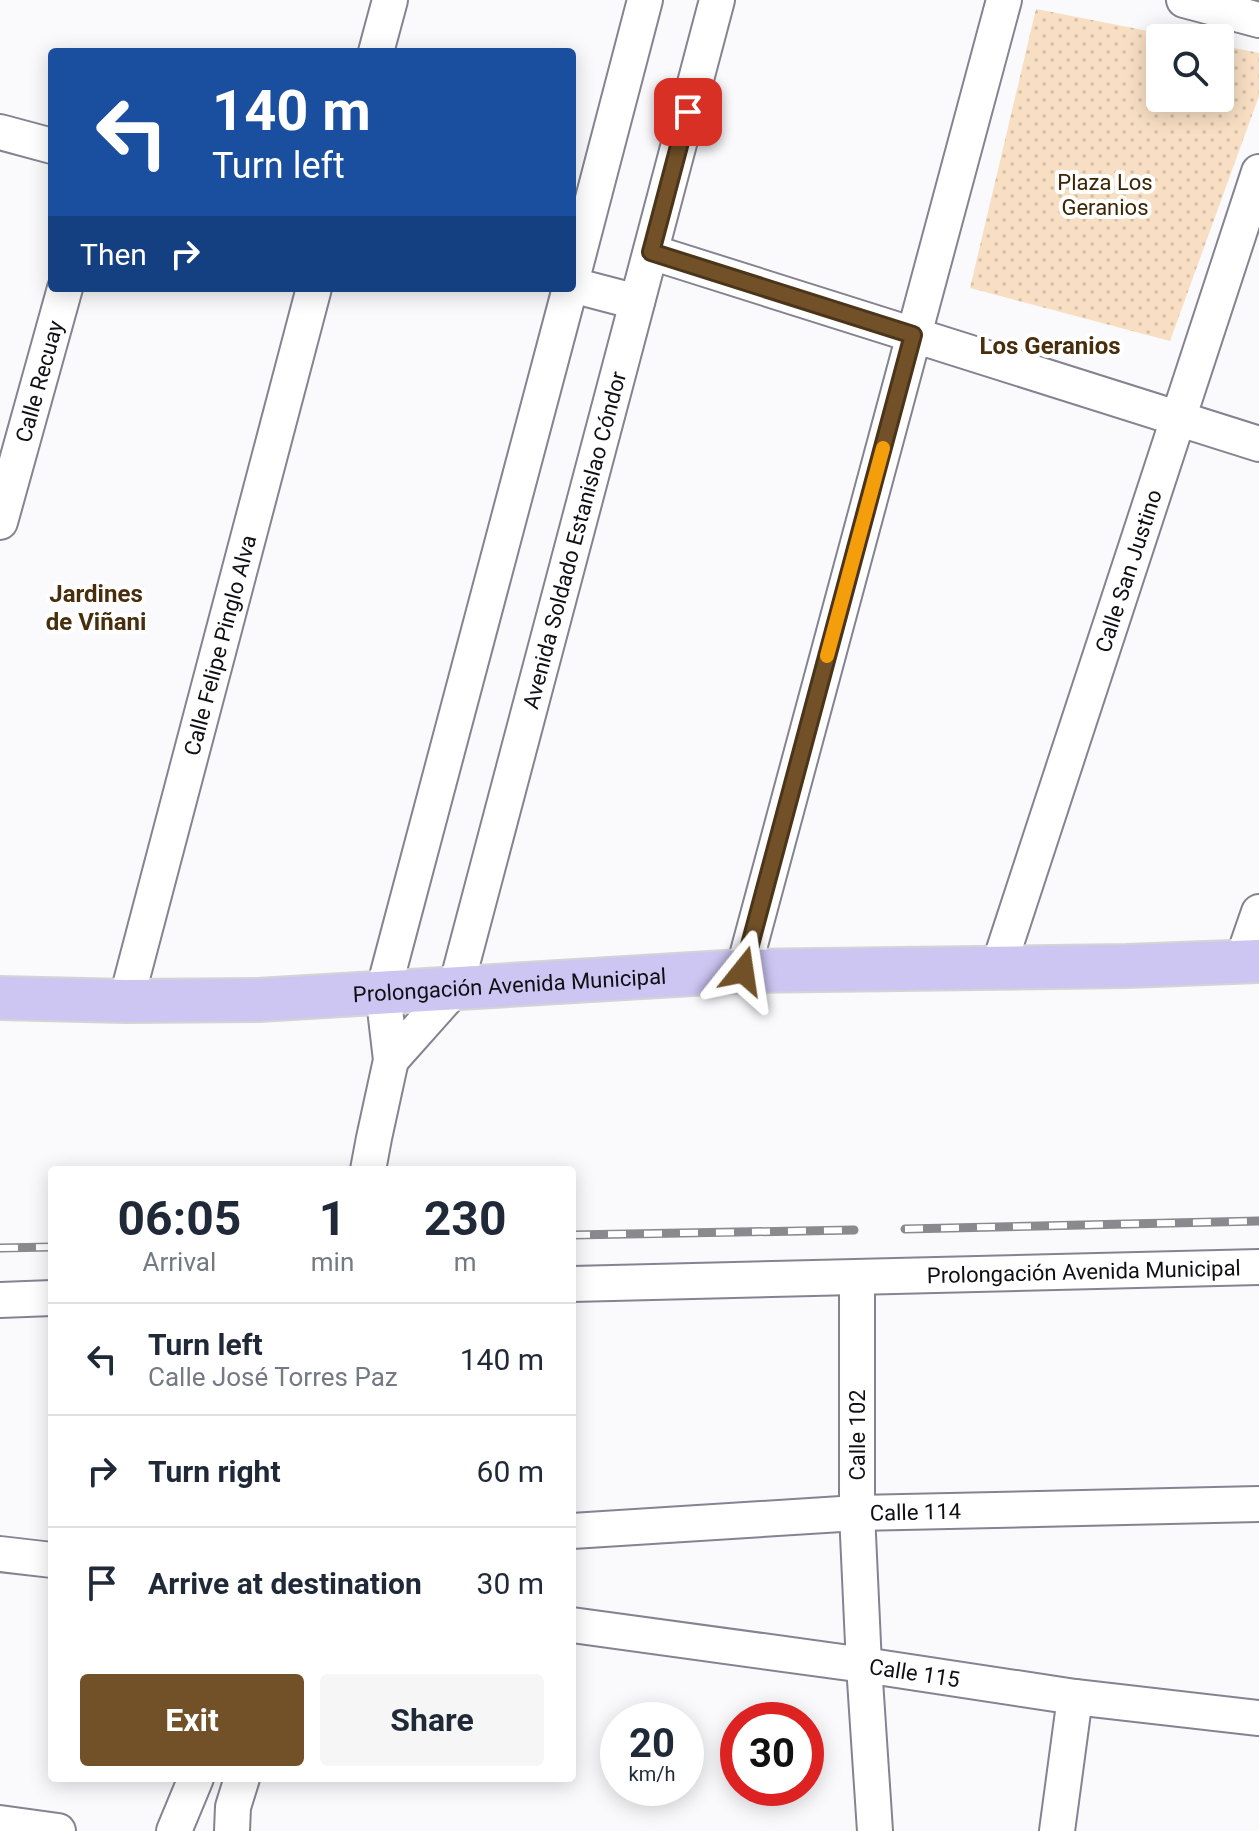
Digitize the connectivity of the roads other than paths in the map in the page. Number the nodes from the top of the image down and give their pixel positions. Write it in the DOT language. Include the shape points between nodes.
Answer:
graph roads {
  1 [pos="390,0"];
  2 [pos="645,0"];
  3 [pos="717,0"];
  4 [pos="1004,0"];
  5 [pos="1184,0"];
  6 [pos="1259,20"];
  7 [pos="377,48"];
  8 [pos="0,132"];
  9 [pos="48,145"];
  10 [pos="1259,172"];
  11 [pos="651,252"];
  12 [pos="576,264"];
  13 [pos="576,287"];
  14 [pos="64,292"];
  15 [pos="313,292"];
  16 [pos="569,292"];
  17 [pos="637,302"];
  18 [pos="913,335"];
  19 [pos="1178,419"];
  20 [pos="1259,444"];
  21 [pos="0,522"];
  22 [pos="1259,912"];
  23 [pos="1251,961"];
  24 [pos="998,968"];
  25 [pos="743,971"];
  26 [pos="456,987"];
  27 [pos="383,992"];
  28 [pos="0,998"];
  29 [pos="126,1001"];
  30 [pos="391,1060"];
  31 [pos="369,1166"];
  32 [pos="1259,1267"];
  33 [pos="857,1278"];
  34 [pos="576,1284"];
  35 [pos="48,1298"];
  36 [pos="0,1300"];
  37 [pos="1259,1504"];
  38 [pos="857,1513"];
  39 [pos="576,1531"];
  40 [pos="0,1554"];
  41 [pos="48,1560"];
  42 [pos="576,1626"];
  43 [pos="864,1665"];
  44 [pos="1075,1697"];
  45 [pos="1259,1718"];
  46 [pos="194,1782"];
  47 [pos="241,1782"];
  48 [pos="0,1823"];
  49 [pos="58,1831"];
  50 [pos="174,1831"];
  51 [pos="232,1831"];
  52 [pos="875,1831"];
  53 [pos="1057,1831"];
  1 -- 7 [label="street"];
  2 -- 12 [label="street"];
  3 -- 11 [label="street, Avenida Soldado Estanislao Cóndor"];
  4 -- 18 [label="street"];
  5 -- 6 [label="street"];
  8 -- 9 [label="street"];
  10 -- 19 [label="street, Calle San Justino"];
  11 -- 17 [label="street, Avenida Soldado Estanislao Cóndor"];
  11 -- 18 [label="street"];
  13 -- 17 [label="street"];
  14 -- 21 [label="street, Calle Recuay"];
  15 -- 29 [label="street, Calle Felipe Pinglo Alva"];
  16 -- 27 [label="street, Avenida Soldado Estanislao Cóndor"];
  17 -- 26 [label="street, Avenida Soldado Estanislao Cóndor"];
  18 -- 19 [label="street"];
  18 -- 25 [label="street"];
  19 -- 20 [label="street"];
  19 -- 24 [label="street, Calle San Justino"];
  22 -- 23 [label="street"];
  23 -- 24 [label="main road, Prolongación Avenida Municipal"];
  24 -- 25 [label="main road, Prolongación Avenida Municipal"];
  25 -- 26 [label="main road, Prolongación Avenida Municipal"];
  26 -- 27 [label="main road, Prolongación Avenida Municipal"];
  26 -- 30 [label="street, Avenida Soldado Estanislao Cóndor"];
  27 -- 29 [label="main road, Prolongación Avenida Municipal"];
  27 -- 30 [label="street, Avenida Soldado Estanislao Cóndor"];
  28 -- 29 [label="main road, Prolongación Avenida Municipal"];
  30 -- 31 [label="street, Avenida Soldado Estanislao Cóndor"];
  32 -- 33 [label="street, Prolongación Avenida Municipal"];
  33 -- 34 [label="street, Prolongación Avenida Municipal"];
  33 -- 38 [label="street, Calle 102"];
  35 -- 36 [label="street"];
  37 -- 38 [label="street, Calle 114"];
  38 -- 39 [label="street, Calle 114"];
  38 -- 43 [label="street, Calle 102"];
  40 -- 41 [label="street"];
  42 -- 43 [label="street, Calle 115"];
  43 -- 44 [label="street, Calle 115"];
  43 -- 52 [label="street, Calle 102"];
  44 -- 45 [label="street, Calle 115"];
  44 -- 53 [label="street"];
  46 -- 50 [label="street"];
  47 -- 51 [label="street"];
  48 -- 49 [label="street"];
}
